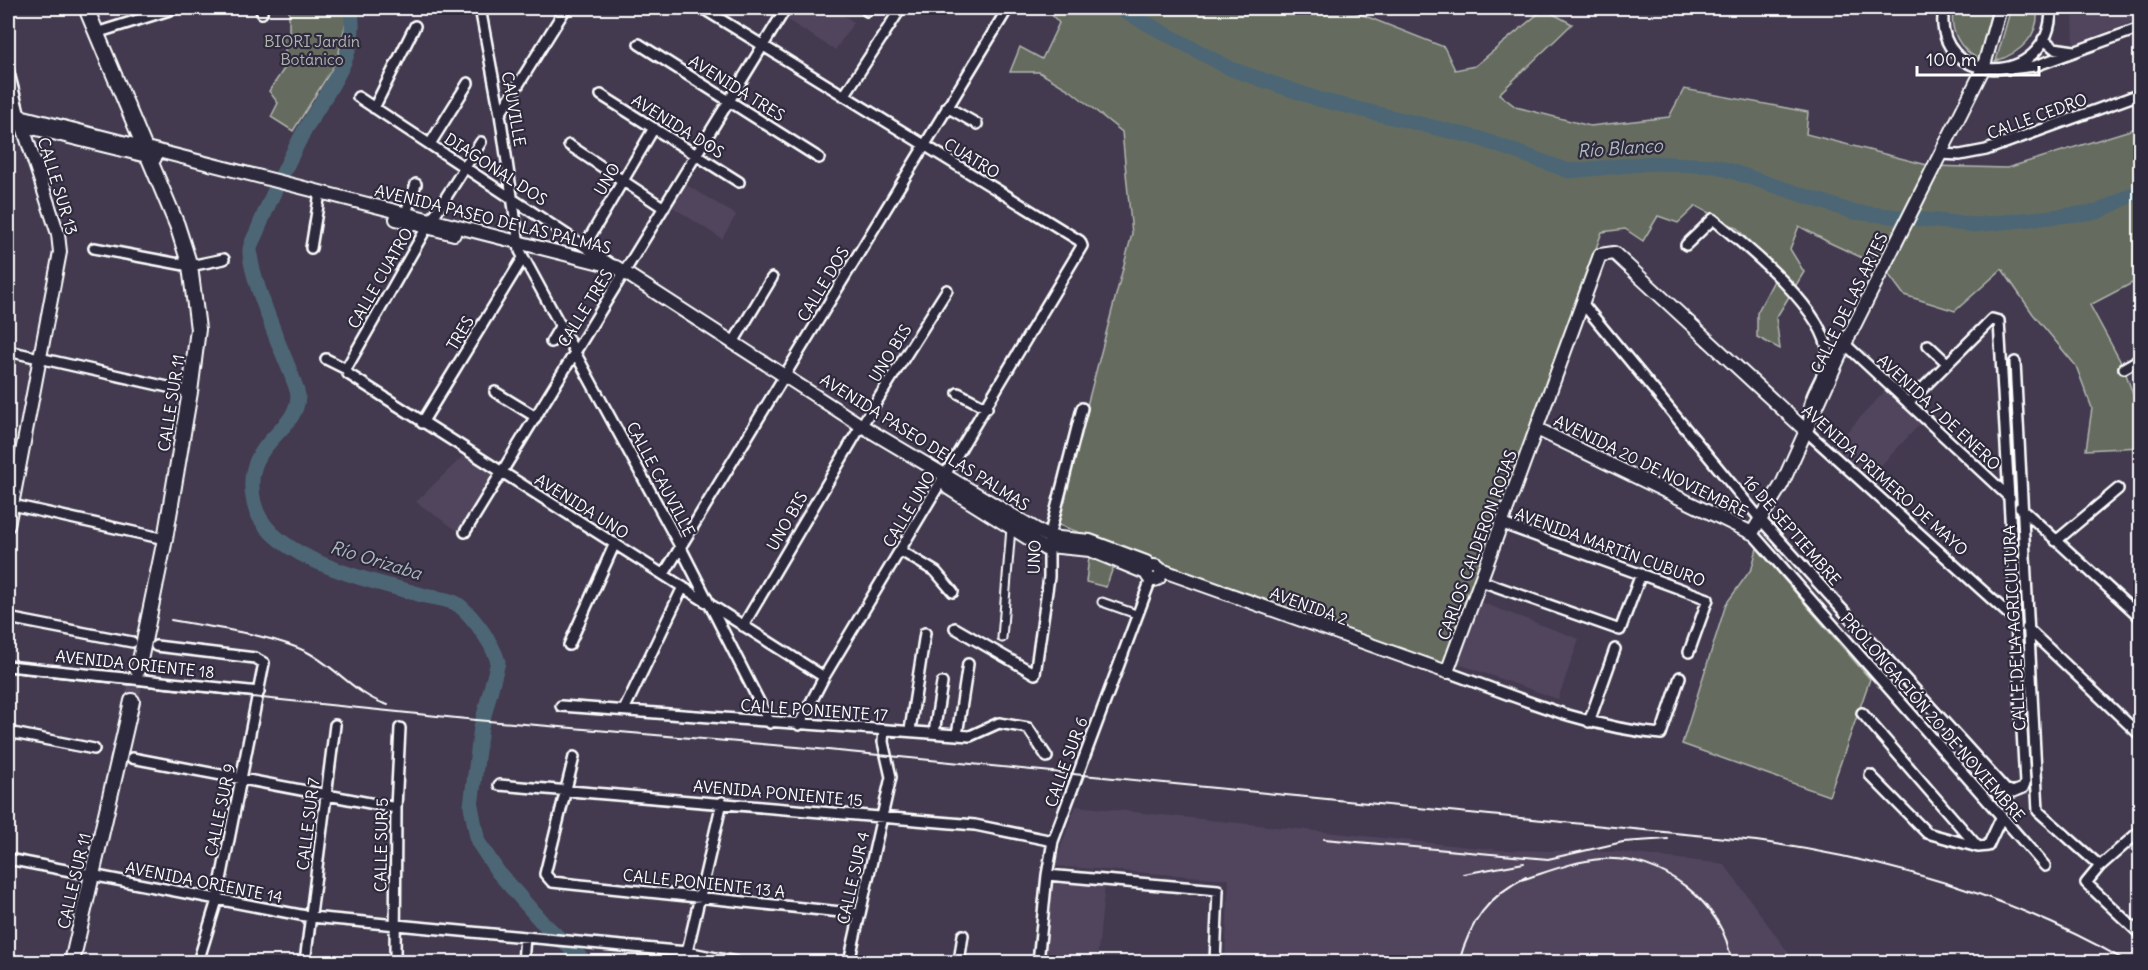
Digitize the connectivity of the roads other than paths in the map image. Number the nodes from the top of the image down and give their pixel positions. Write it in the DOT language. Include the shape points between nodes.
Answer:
graph roads {
  1 [pos="86,8"];
  2 [pos="176,8"];
  3 [pos="480,8"];
  4 [pos="566,8"];
  5 [pos="702,8"];
  6 [pos="786,8"];
  7 [pos="901,8"];
  8 [pos="1008,8"];
  9 [pos="1944,8"];
  10 [pos="2000,8"];
  11 [pos="2051,8"];
  12 [pos="415,26"];
  13 [pos="2140,28"];
  14 [pos="96,33"];
  15 [pos="2043,39"];
  16 [pos="639,44"];
  17 [pos="762,46"];
  18 [pos="2077,51"];
  19 [pos="8,69"];
  20 [pos="1983,69"];
  21 [pos="2006,69"];
  22 [pos="468,83"];
  23 [pos="2140,94"];
  24 [pos="601,95"];
  25 [pos="844,96"];
  26 [pos="358,97"];
  27 [pos="728,101"];
  28 [pos="947,107"];
  29 [pos="374,108"];
  30 [pos="8,113"];
  31 [pos="500,114"];
  32 [pos="21,121"];
  33 [pos="8,122"];
  34 [pos="977,124"];
  35 [pos="654,128"];
  36 [pos="481,142"];
  37 [pos="430,144"];
  38 [pos="569,145"];
  39 [pos="923,146"];
  40 [pos="145,151"];
  41 [pos="696,154"];
  42 [pos="1940,154"];
  43 [pos="819,158"];
  44 [pos="466,167"];
  45 [pos="623,182"];
  46 [pos="739,182"];
  47 [pos="416,184"];
  48 [pos="293,189"];
  49 [pos="513,197"];
  50 [pos="319,199"];
  51 [pos="664,208"];
  52 [pos="406,213"];
  53 [pos="429,224"];
  54 [pos="1686,244"];
  55 [pos="585,245"];
  56 [pos="1082,246"];
  57 [pos="94,248"];
  58 [pos="311,248"];
  59 [pos="520,251"];
  60 [pos="1608,252"];
  61 [pos="224,259"];
  62 [pos="190,266"];
  63 [pos="621,272"];
  64 [pos="772,278"];
  65 [pos="947,290"];
  66 [pos="939,303"];
  67 [pos="1583,304"];
  68 [pos="950,308"];
  69 [pos="561,325"];
  70 [pos="734,341"];
  71 [pos="551,342"];
  72 [pos="1845,344"];
  73 [pos="1928,345"];
  74 [pos="8,351"];
  75 [pos="575,352"];
  76 [pos="40,359"];
  77 [pos="326,359"];
  78 [pos="2140,359"];
  79 [pos="2015,362"];
  80 [pos="1947,363"];
  81 [pos="2124,368"];
  82 [pos="346,369"];
  83 [pos="784,378"];
  84 [pos="190,392"];
  85 [pos="495,392"];
  86 [pos="958,393"];
  87 [pos="1908,403"];
  88 [pos="987,408"];
  89 [pos="1082,408"];
  90 [pos="536,417"];
  91 [pos="422,423"];
  92 [pos="1807,427"];
  93 [pos="860,428"];
  94 [pos="1537,429"];
  95 [pos="501,473"];
  96 [pos="943,480"];
  97 [pos="2118,489"];
  98 [pos="2016,503"];
  99 [pos="9,505"];
  100 [pos="1761,520"];
  101 [pos="1503,524"];
  102 [pos="8,526"];
  103 [pos="1011,528"];
  104 [pos="465,532"];
  105 [pos="1752,533"];
  106 [pos="165,539"];
  107 [pos="1049,541"];
  108 [pos="2056,541"];
  109 [pos="615,543"];
  110 [pos="681,548"];
  111 [pos="901,551"];
  112 [pos="1152,572"];
  113 [pos="664,574"];
  114 [pos="1641,574"];
  115 [pos="1481,581"];
  116 [pos="683,587"];
  117 [pos="953,592"];
  118 [pos="1102,602"];
  119 [pos="712,605"];
  120 [pos="1136,614"];
  121 [pos="2140,617"];
  122 [pos="8,618"];
  123 [pos="2022,625"];
  124 [pos="743,626"];
  125 [pos="955,628"];
  126 [pos="925,633"];
  127 [pos="1002,639"];
  128 [pos="132,642"];
  129 [pos="569,645"];
  130 [pos="156,646"];
  131 [pos="1615,649"];
  132 [pos="1689,652"];
  133 [pos="968,664"];
  134 [pos="8,666"];
  135 [pos="138,670"];
  136 [pos="1447,672"];
  137 [pos="1680,676"];
  138 [pos="824,677"];
  139 [pos="942,683"];
  140 [pos="259,695"];
  141 [pos="132,701"];
  142 [pos="561,706"];
  143 [pos="624,710"];
  144 [pos="1862,712"];
  145 [pos="1589,722"];
  146 [pos="770,723"];
  147 [pos="335,725"];
  148 [pos="799,725"];
  149 [pos="400,728"];
  150 [pos="884,730"];
  151 [pos="910,730"];
  152 [pos="8,732"];
  153 [pos="934,733"];
  154 [pos="957,735"];
  155 [pos="2140,735"];
  156 [pos="94,748"];
  157 [pos="574,757"];
  158 [pos="1047,757"];
  159 [pos="132,758"];
  160 [pos="1870,776"];
  161 [pos="242,780"];
  162 [pos="499,785"];
  163 [pos="566,792"];
  164 [pos="2013,792"];
  165 [pos="327,795"];
  166 [pos="722,802"];
  167 [pos="396,808"];
  168 [pos="882,817"];
  169 [pos="2001,818"];
  170 [pos="2140,831"];
  171 [pos="1053,841"];
  172 [pos="1978,847"];
  173 [pos="8,859"];
  174 [pos="2045,866"];
  175 [pos="2100,866"];
  176 [pos="1047,875"];
  177 [pos="93,876"];
  178 [pos="700,898"];
  179 [pos="217,900"];
  180 [pos="860,914"];
  181 [pos="311,917"];
  182 [pos="395,926"];
  183 [pos="2140,934"];
  184 [pos="963,935"];
  185 [pos="525,937"];
  186 [pos="687,952"];
  187 [pos="72,963"];
  188 [pos="198,963"];
  189 [pos="305,963"];
  190 [pos="395,963"];
  191 [pos="523,963"];
  192 [pos="736,963"];
  193 [pos="849,963"];
  194 [pos="958,963"];
  195 [pos="1038,963"];
  196 [pos="1215,963"];
  1 -- 14 [label="main road, CALLE SUR 11"];
  2 -- 14 [label="street"];
  3 -- 31 [label="street, CAUVILLE"];
  4 -- 31 [label="street"];
  5 -- 17 [label="street, CUATRO"];
  6 -- 17 [label="street, CALLE TRES"];
  7 -- 25 [label="street"];
  8 -- 28 [label="street, CALLE DOS"];
  9 -- 20 [label="street" via="1942,18 1950,44 1958,54"];
  10 -- 20 [label="street, CALLE DE LAS ARTES"];
  11 -- 15 [label="street"];
  12 -- 29 [label="street"];
  13 -- 18 [label="street"];
  14 -- 40 [label="main road, CALLE SUR 11"];
  15 -- 18 [label="street" via="2054,48"];
  15 -- 21 [label="street" via="2024,59"];
  16 -- 27 [label="street, AVENIDA TRES"];
  17 -- 25 [label="street, CUATRO"];
  17 -- 27 [label="street, CALLE TRES"];
  18 -- 21 [label="street" via="2025,69"];
  19 -- 32 [label="street, CALLE SUR 13"];
  20 -- 21 [label="street"];
  20 -- 42 [label="street, CALLE DE LAS ARTES"];
  22 -- 37 [label="street"];
  23 -- 42 [label="street, CALLE CEDRO" via="1986,150"];
  24 -- 35 [label="street, AVENIDA DOS"];
  25 -- 39 [label="street, CUATRO"];
  26 -- 29 [label="street, DIAGONAL DOS"];
  27 -- 41 [label="street, CALLE TRES"];
  27 -- 43 [label="street, AVENIDA TRES"];
  28 -- 34 [label="street"];
  28 -- 39 [label="street, CALLE DOS"];
  29 -- 37 [label="street, DIAGONAL DOS"];
  30 -- 32 [label="street, AVENIDA PASEO DE LAS PALMAS"];
  31 -- 49 [label="street, CAUVILLE"];
  32 -- 33 [label="street, AVENIDA PASEO DE LAS PALMAS"];
  32 -- 40 [label="street, AVENIDA PASEO DE LAS PALMAS"];
  32 -- 76 [label="street, CALLE SUR 13" via="58,234 60,252"];
  35 -- 41 [label="street, AVENIDA DOS"];
  35 -- 45 [label="street, UNO"];
  36 -- 44 [label="street, CALLE CUATRO"];
  37 -- 44 [label="street, DIAGONAL DOS"];
  38 -- 45 [label="street"];
  39 -- 56 [label="street, CUATRO" via="1080,241"];
  39 -- 83 [label="street, CALLE DOS"];
  40 -- 48 [label="street, AVENIDA PASEO DE LAS PALMAS"];
  40 -- 62 [label="main road, CALLE SUR 11"];
  41 -- 46 [label="street, AVENIDA DOS"];
  41 -- 51 [label="street, CALLE TRES"];
  42 -- 72 [label="street, CALLE DE LAS ARTES"];
  44 -- 49 [label="street, DIAGONAL DOS"];
  44 -- 53 [label="street, CALLE CUATRO"];
  45 -- 51 [label="street"];
  45 -- 55 [label="street, UNO"];
  47 -- 52 [label="street"];
  48 -- 50 [label="street, AVENIDA PASEO DE LAS PALMAS"];
  48 -- 52 [label="street, AVENIDA PASEO DE LAS PALMAS"];
  49 -- 55 [label="street, DIAGONAL DOS"];
  49 -- 59 [label="street, CAUVILLE"];
  50 -- 53 [label="street, AVENIDA PASEO DE LAS PALMAS"];
  50 -- 58 [label="street"];
  51 -- 63 [label="street, CALLE TRES"];
  52 -- 53 [label="street, AVENIDA PASEO DE LAS PALMAS"];
  53 -- 59 [label="street, AVENIDA PASEO DE LAS PALMAS"];
  53 -- 82 [label="street, CALLE CUATRO"];
  54 -- 92 [label="street" via="1713,219 1762,259 1821,331 1828,358 1809,404"];
  55 -- 63 [label="street, DIAGONAL DOS"];
  56 -- 88 [label="street, CALLE UNO"];
  57 -- 62 [label="street"];
  59 -- 63 [label="street, AVENIDA PASEO DE LAS PALMAS"];
  59 -- 69 [label="street, CALLE CAUVILLE"];
  59 -- 91 [label="street, TRES"];
  60 -- 67 [label="street, CARLOS CALDERON ROJAS" via="1600,255"];
  60 -- 92 [label="street, AVENIDA PRIMERO DE MAYO" via="1614,253"];
  61 -- 62 [label="street"];
  62 -- 84 [label="main road, CALLE SUR 11" via="198,329"];
  63 -- 70 [label="street, AVENIDA PASEO DE LAS PALMAS"];
  63 -- 75 [label="street, CALLE TRES"];
  63 -- 83 [label="street, AVENIDA PASEO DE LAS PALMAS"];
  64 -- 70 [label="street"];
  65 -- 66 [label="street, UNO BIS"];
  66 -- 68 [label="street"];
  66 -- 93 [label="street, UNO BIS"];
  67 -- 94 [label="street, CARLOS CALDERON ROJAS"];
  67 -- 100 [label="street, 16 DE SEPTIEMBRE"];
  69 -- 71 [label="street"];
  69 -- 75 [label="street, CALLE CAUVILLE"];
  70 -- 83 [label="street, AVENIDA PASEO DE LAS PALMAS"];
  72 -- 87 [label="street, AVENIDA 7 DE ENERO"];
  72 -- 92 [label="street, CALLE DE LAS ARTES"];
  73 -- 80 [label="street"];
  74 -- 76 [label="street"];
  75 -- 90 [label="street, CALLE TRES"];
  75 -- 110 [label="street, CALLE CAUVILLE"];
  76 -- 84 [label="street"];
  76 -- 99 [label="street, CALLE SUR 13"];
  77 -- 82 [label="street, AVENIDA UNO"];
  78 -- 81 [label="street"];
  79 -- 98 [label="street, CALLE DE LA AGRICULTURA"];
  80 -- 87 [label="street"];
  80 -- 98 [label="street, CALLE DE LA AGRICULTURA" via="1992,319 1997,319"];
  82 -- 91 [label="street, AVENIDA UNO"];
  83 -- 93 [label="street, AVENIDA PASEO DE LAS PALMAS"];
  83 -- 110 [label="street, CALLE DOS"];
  84 -- 106 [label="main road, CALLE SUR 11"];
  85 -- 90 [label="street"];
  86 -- 88 [label="street"];
  87 -- 98 [label="street, AVENIDA 7 DE ENERO"];
  88 -- 96 [label="street, CALLE UNO"];
  89 -- 107 [label="street, UNO"];
  90 -- 95 [label="street, CALLE TRES"];
  91 -- 95 [label="street, AVENIDA UNO"];
  92 -- 100 [label="street, CALLE DE LAS ARTES"];
  92 -- 123 [label="street, AVENIDA PRIMERO DE MAYO"];
  93 -- 96 [label="street, AVENIDA PASEO DE LAS PALMAS"];
  93 -- 124 [label="street, UNO BIS"];
  94 -- 101 [label="street, CARLOS CALDERON ROJAS"];
  94 -- 105 [label="street, AVENIDA 20 DE NOVIEMBRE"];
  95 -- 104 [label="street, CALLE TRES"];
  95 -- 109 [label="street, AVENIDA UNO"];
  96 -- 103 [label="street, AVENIDA PASEO DE LAS PALMAS"];
  96 -- 107 [label="street, AVENIDA PASEO DE LAS PALMAS"];
  96 -- 111 [label="street, CALLE UNO"];
  97 -- 108 [label="street"];
  98 -- 108 [label="street, AVENIDA 7 DE ENERO"];
  98 -- 123 [label="street, CALLE DE LA AGRICULTURA"];
  98 -- 123 [label="street, CALLE DE LA AGRICULTURA"];
  99 -- 102 [label="street, CALLE SUR 13"];
  99 -- 106 [label="street"];
  100 -- 105 [label="street, CALLE DE LAS ARTES"];
  100 -- 164 [label="street, 16 DE SEPTIEMBRE" via="2005,789"];
  101 -- 114 [label="street, AVENIDA MARTÍN CUBURO"];
  101 -- 115 [label="street, CARLOS CALDERON ROJAS"];
  103 -- 107 [label="street, AVENIDA PASEO DE LAS PALMAS" via="1045,549"];
  103 -- 127 [label="street"];
  105 -- 169 [label="street, PROLONGACIÓN 20 DE NOVIEMBRE"];
  106 -- 135 [label="main road, CALLE SUR 11"];
  107 -- 112 [label="street, AVENIDA PASEO DE LAS PALMAS" via="1090,541 1146,562"];
  107 -- 125 [label="street, UNO" via="1049,577 1035,674"];
  108 -- 121 [label="street, AVENIDA 7 DE ENERO"];
  109 -- 113 [label="street, AVENIDA UNO"];
  109 -- 129 [label="street"];
  110 -- 113 [label="street, CALLE DOS"];
  110 -- 119 [label="street, CALLE CAUVILLE"];
  111 -- 117 [label="street" via="936,572"];
  111 -- 138 [label="street, CALLE UNO"];
  112 -- 120 [label="street, CALLE SUR 6"];
  112 -- 136 [label="street, AVENIDA 2"];
  113 -- 116 [label="street, AVENIDA UNO"];
  114 -- 115 [label="street" via="1620,630"];
  114 -- 132 [label="street, AVENIDA MARTÍN CUBURO" via="1708,600"];
  115 -- 136 [label="street, CARLOS CALDERON ROJAS"];
  116 -- 119 [label="street, AVENIDA UNO"];
  116 -- 143 [label="street"];
  118 -- 120 [label="street"];
  119 -- 124 [label="street, AVENIDA UNO"];
  119 -- 146 [label="street, CALLE CAUVILLE"];
  120 -- 171 [label="street, CALLE SUR 6"];
  122 -- 128 [label="street"];
  123 -- 155 [label="street, AVENIDA PRIMERO DE MAYO"];
  123 -- 164 [label="street, CALLE DE LA AGRICULTURA" via="2025,783"];
  123 -- 175 [label="street, CALLE DE LA AGRICULTURA" via="2038,811"];
  124 -- 138 [label="street, AVENIDA UNO"];
  126 -- 151 [label="street"];
  130 -- 140 [label="street, CALLE SUR 9" via="255,658 264,663"];
  131 -- 145 [label="street"];
  133 -- 154 [label="street"];
  134 -- 140 [label="street, AVENIDA ORIENTE 18"];
  136 -- 145 [label="street"];
  137 -- 145 [label="street" via="1661,734 1623,731"];
  138 -- 148 [label="street, CALLE UNO"];
  139 -- 153 [label="street"];
  140 -- 161 [label="street, CALLE SUR 9"];
  141 -- 177 [label="main road, CALLE SUR 11"];
  142 -- 143 [label="street, CALLE PONIENTE 17"];
  143 -- 146 [label="street, CALLE PONIENTE 17"];
  144 -- 172 [label="street"];
  146 -- 148 [label="street, CALLE PONIENTE 17"];
  147 -- 165 [label="street, CALLE SUR 7"];
  148 -- 150 [label="street, CALLE PONIENTE 17"];
  149 -- 167 [label="street, CALLE SUR 5"];
  150 -- 151 [label="street, CALLE PONIENTE 17"];
  150 -- 168 [label="street, CALLE SUR 4" via="883,742 891,770"];
  151 -- 153 [label="street, CALLE PONIENTE 17"];
  152 -- 156 [label="street"];
  153 -- 154 [label="street, CALLE PONIENTE 17"];
  154 -- 158 [label="street, CALLE PONIENTE 17" via="970,736 999,723 1028,728"];
  157 -- 163 [label="street"];
  159 -- 161 [label="street"];
  160 -- 172 [label="street" via="1928,833"];
  161 -- 165 [label="street"];
  161 -- 179 [label="street, CALLE SUR 9"];
  162 -- 163 [label="street, AVENIDA PONIENTE 15"];
  163 -- 166 [label="street, AVENIDA PONIENTE 15"];
  163 -- 178 [label="street, CALLE PONIENTE 13 A" via="545,874 547,879"];
  165 -- 167 [label="street"];
  165 -- 181 [label="street, CALLE SUR 7"];
  166 -- 168 [label="street, AVENIDA PONIENTE 15"];
  166 -- 178 [label="street"];
  167 -- 182 [label="street, CALLE SUR 5"];
  168 -- 171 [label="street, AVENIDA PONIENTE 15" via="975,825"];
  168 -- 180 [label="street, CALLE SUR 4"];
  169 -- 172 [label="street" via="1988,846"];
  169 -- 174 [label="street, PROLONGACIÓN 20 DE NOVIEMBRE"];
  170 -- 175 [label="street"];
  171 -- 176 [label="street, CALLE SUR 6"];
  173 -- 177 [label="street, AVENIDA ORIENTE 14"];
  175 -- 183 [label="street" via="2086,883"];
  176 -- 195 [label="street, CALLE SUR 6"];
  176 -- 196 [label="street" via="1218,890"];
  177 -- 179 [label="street, AVENIDA ORIENTE 14"];
  177 -- 187 [label="main road, CALLE SUR 11"];
  178 -- 180 [label="street, CALLE PONIENTE 13 A"];
  178 -- 186 [label="street"];
  179 -- 181 [label="street, AVENIDA ORIENTE 14"];
  179 -- 188 [label="street, CALLE SUR 9"];
  180 -- 193 [label="street, CALLE SUR 4"];
  181 -- 182 [label="street, AVENIDA ORIENTE 14"];
  181 -- 189 [label="street, CALLE SUR 7"];
  182 -- 185 [label="street, AVENIDA ORIENTE 14"];
  182 -- 190 [label="street, CALLE SUR 5"];
  184 -- 194 [label="street"];
  185 -- 186 [label="street, AVENIDA ORIENTE 14"];
  185 -- 191 [label="street"];
  186 -- 192 [label="street, AVENIDA ORIENTE 14"];
}
